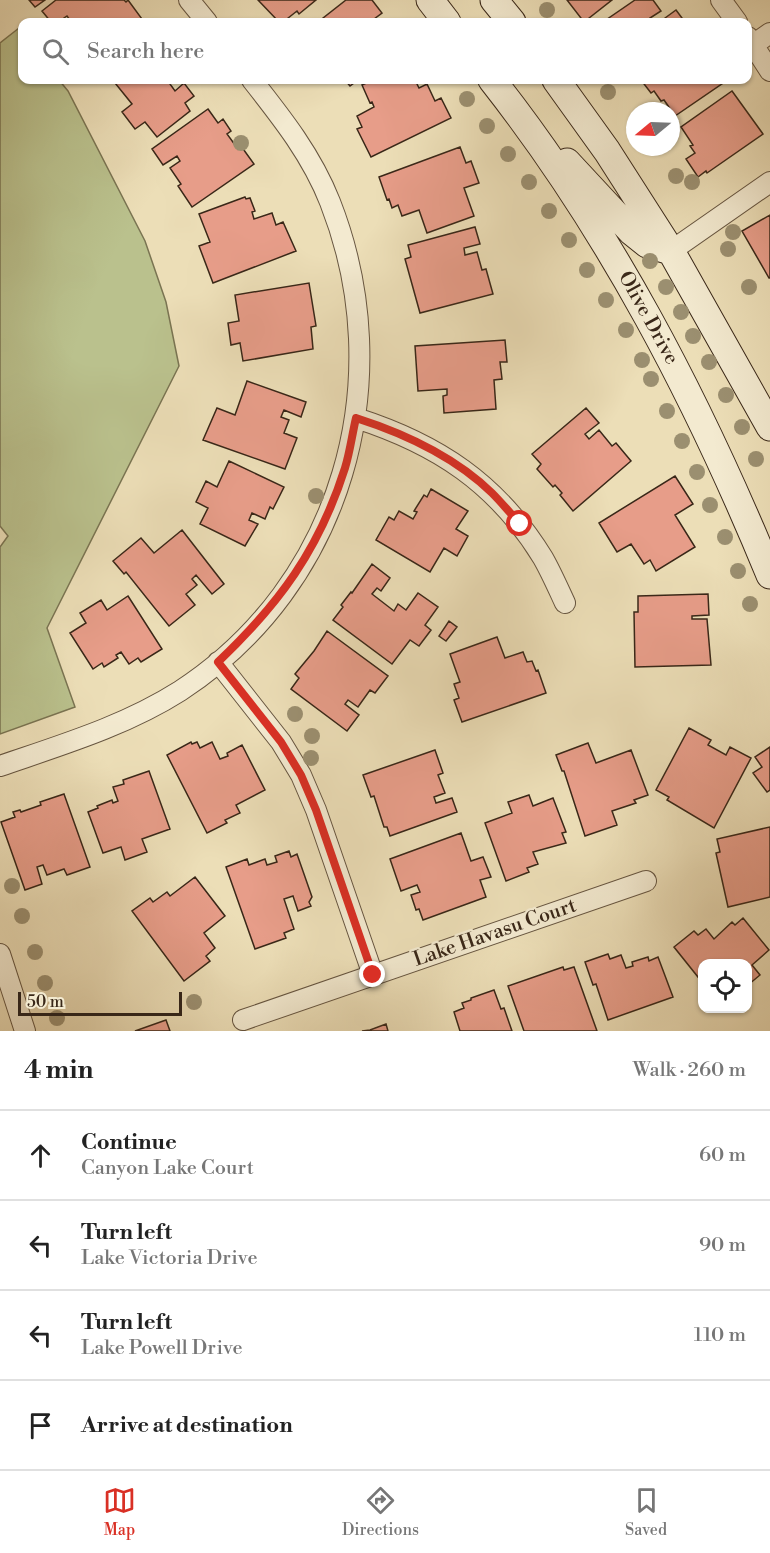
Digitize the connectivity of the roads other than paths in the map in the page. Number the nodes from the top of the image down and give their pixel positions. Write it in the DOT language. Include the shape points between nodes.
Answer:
graph roads {
  1 [pos="189,0"];
  2 [pos="430,0"];
  3 [pos="494,0"];
  4 [pos="721,0"];
  5 [pos="204,18"];
  6 [pos="444,18"];
  7 [pos="509,18"];
  8 [pos="734,18"];
  9 [pos="770,33"];
  10 [pos="752,40"];
  11 [pos="752,44"];
  12 [pos="770,70"];
  13 [pos="255,84"];
  14 [pos="495,84"];
  15 [pos="496,84"];
  16 [pos="559,84"];
  17 [pos="770,182"];
  18 [pos="671,251"];
  19 [pos="356,418"];
  20 [pos="770,427"];
  21 [pos="770,575"];
  22 [pos="565,603"];
  23 [pos="218,662"];
  24 [pos="0,766"];
  25 [pos="646,881"];
  26 [pos="0,954"];
  27 [pos="373,975"];
  28 [pos="243,1020"];
  29 [pos="25,1031"];
  1 -- 5 [label="street"];
  2 -- 6 [label="main road"];
  3 -- 7 [label="main road"];
  4 -- 8 [label="street"];
  9 -- 10 [label="street"];
  11 -- 12 [label="street"];
  13 -- 19 [label="street" via="310,162 343,239 359,321"];
  14 -- 21 [label="main road, Olive Drive" via="557,169 649,317 706,427"];
  15 -- 18 [label="main road" via="632,232 647,244"];
  16 -- 18 [label="main road"];
  17 -- 18 [label="street"];
  18 -- 20 [label="main road"];
  19 -- 22 [label="street" via="429,447 492,493 520,524"];
  19 -- 23 [label="street" via="335,496 311,550 253,629"];
  23 -- 24 [label="street" via="139,714"];
  23 -- 27 [label="street" via="281,742 301,775"];
  25 -- 27 [label="street, Lake Havasu Court"];
  26 -- 29 [label="street"];
  27 -- 28 [label="street, Lake Havasu Court"];
}
